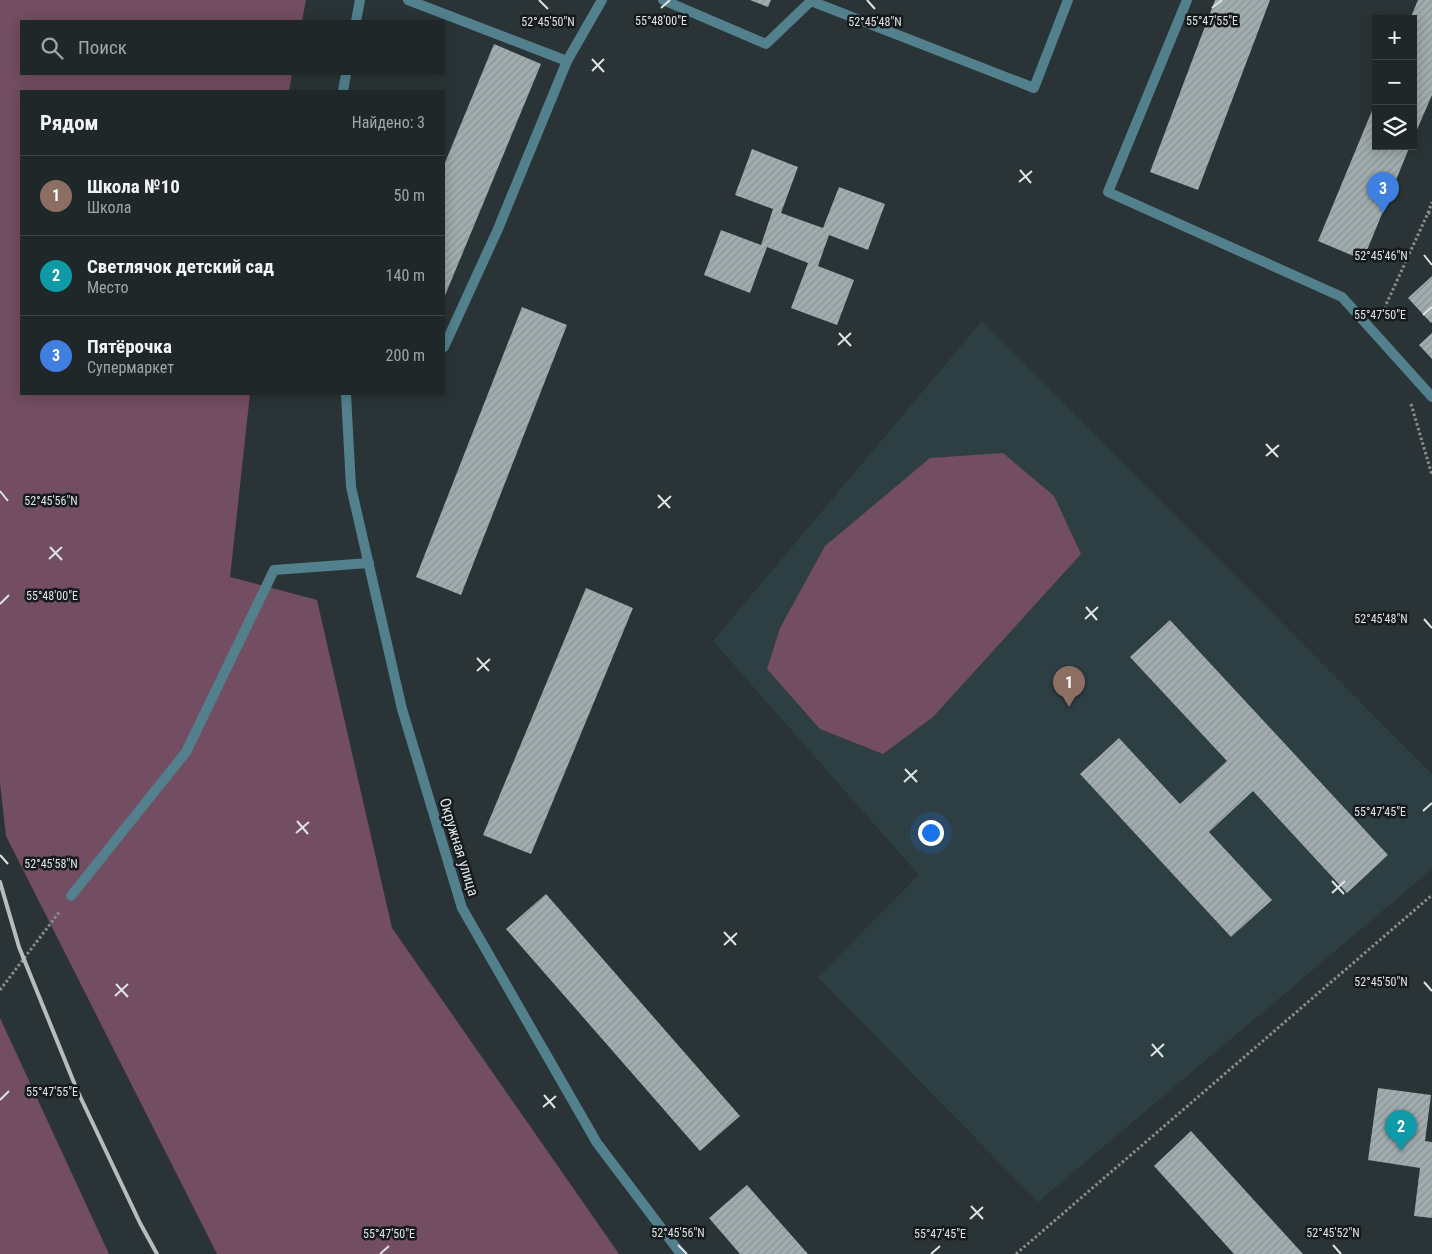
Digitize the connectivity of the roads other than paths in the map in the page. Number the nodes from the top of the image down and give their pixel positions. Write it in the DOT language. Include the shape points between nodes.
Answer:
graph roads {
  1 [pos="360,0"];
  2 [pos="408,0"];
  3 [pos="602,0"];
  4 [pos="663,0"];
  5 [pos="1068,0"];
  6 [pos="1187,0"];
  7 [pos="356,20"];
  8 [pos="567,61"];
  9 [pos="346,75"];
  10 [pos="343,90"];
  11 [pos="445,345"];
  12 [pos="346,395"];
  13 [pos="1432,397"];
  14 [pos="369,563"];
  15 [pos="71,896"];
  16 [pos="681,1254"];
  1 -- 7 [label="street"];
  2 -- 8 [label="street"];
  3 -- 8 [label="street"];
  4 -- 5 [label="street" via="766,44 811,1 1034,88"];
  6 -- 13 [label="street" via="1108,192 1342,297"];
  8 -- 11 [label="street" via="498,229"];
  9 -- 10 [label="street"];
  12 -- 14 [label="street, Окружная улица" via="351,487"];
  14 -- 15 [label="street" via="274,570 186,752"];
  14 -- 16 [label="street, Окружная улица" via="402,709 462,908 597,1143"];
}
